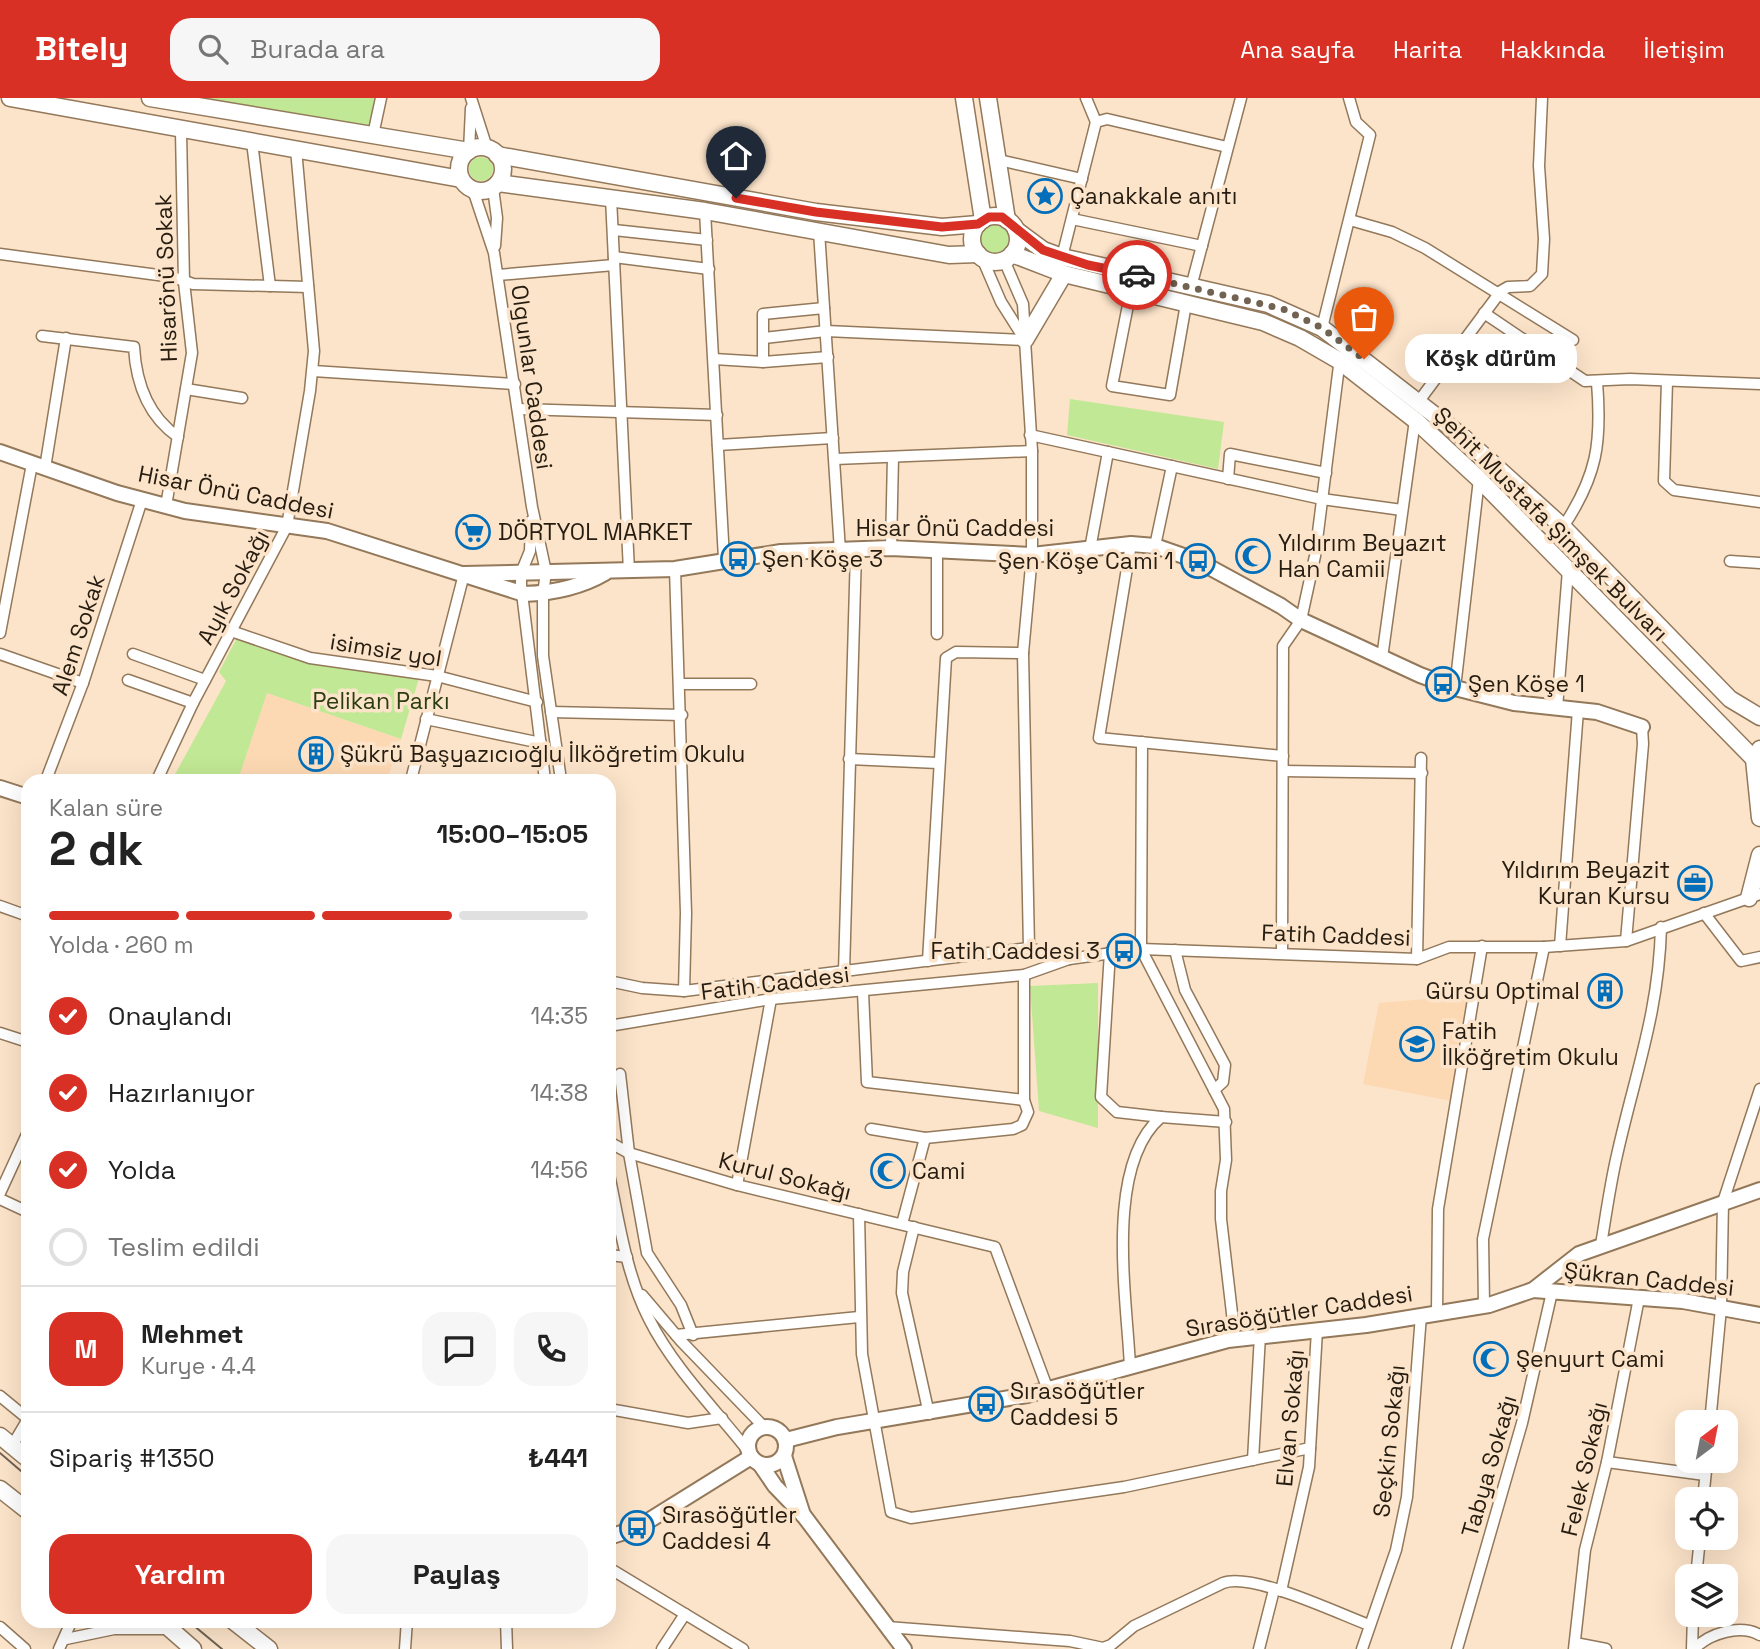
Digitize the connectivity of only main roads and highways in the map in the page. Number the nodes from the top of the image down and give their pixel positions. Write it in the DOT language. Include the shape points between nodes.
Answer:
graph roads {
  1 [pos="10,98"];
  2 [pos="150,98"];
  3 [pos="964,98"];
  4 [pos="988,98"];
  5 [pos="469,151"];
  6 [pos="492,151"];
  7 [pos="467,184"];
  8 [pos="496,186"];
  9 [pos="980,222"];
  10 [pos="1012,225"];
  11 [pos="980,256"];
  12 [pos="1008,257"];
  13 [pos="1064,274"];
  14 [pos="1025,340"];
  15 [pos="0,452"];
  16 [pos="610,571"];
  17 [pos="464,574"];
  18 [pos="1760,716"];
  19 [pos="1642,727"];
  20 [pos="1758,757"];
  21 [pos="0,788"];
  22 [pos="21,795"];
  23 [pos="1760,818"];
  24 [pos="1760,855"];
  25 [pos="1754,896"];
  26 [pos="1760,1190"];
  27 [pos="1533,1290"];
  28 [pos="1760,1315"];
  29 [pos="786,1440"];
  30 [pos="6,1441"];
  31 [pos="21,1453"];
  32 [pos="784,1456"];
  33 [pos="753,1457"];
  34 [pos="0,1489"];
  35 [pos="21,1506"];
  36 [pos="804,1516"];
  37 [pos="616,1535"];
  38 [pos="168,1628"];
  39 [pos="242,1628"];
  40 [pos="193,1649"];
  41 [pos="269,1649"];
  42 [pos="904,1649"];
  1 -- 7 [label="main road"];
  2 -- 5 [label="main road"];
  3 -- 9 [label="main road"];
  4 -- 10 [label="main road"];
  5 -- 6 [label="main road"];
  5 -- 7 [label="main road" via="461,161"];
  6 -- 8 [label="main road" via="503,172"];
  6 -- 9 [label="main road" via="816,212 942,227"];
  7 -- 8 [label="main road"];
  8 -- 11 [label="main road" via="705,211 949,255"];
  9 -- 10 [label="main road" via="995,216"];
  9 -- 11 [label="main road" via="972,236"];
  10 -- 12 [label="main road" via="1017,242"];
  10 -- 18 [label="main road, Şehit Mustafa Şimşek Bulvarı" via="1043,250 1062,257 1268,304 1322,328 1419,401 1563,527 1730,699"];
  11 -- 12 [label="main road" via="995,262"];
  12 -- 13 [label="main road, Şehit Mustafa Şimşek Bulvarı"];
  13 -- 14 [label="main road"];
  13 -- 20 [label="main road, Şehit Mustafa Şimşek Bulvarı" via="1263,322 1338,360 1415,420 1479,479"];
  15 -- 17 [label="main road, Hisar Önü Caddesi" via="142,500 327,531"];
  16 -- 17 [label="main road, Hisar Önü Caddesi"];
  16 -- 17 [label="main road, Hisar Önü Caddesi" via="543,594 524,594"];
  16 -- 19 [label="main road, Hisar Önü Caddesi" via="675,569 781,552 891,548 1032,555 1155,545 1220,572 1301,620 1455,688 1514,703 1597,712"];
  20 -- 23 [label="main road"];
  21 -- 22 [label="main road"];
  24 -- 25 [label="main road"];
  26 -- 27 [label="main road, Sırasöğütler Caddesi" via="1578,1254"];
  27 -- 28 [label="main road, Şükran Caddesi" via="1639,1298"];
  27 -- 29 [label="main road, Sırasöğütler Caddesi" via="1437,1313 1235,1339 1048,1390"];
  29 -- 32 [label="main road"];
  29 -- 33 [label="main road" via="780,1431 764,1427 751,1436"];
  30 -- 31 [label="main road"];
  32 -- 33 [label="main road" via="776,1463"];
  32 -- 36 [label="main road"];
  33 -- 36 [label="main road"];
  33 -- 37 [label="main road" via="637,1528"];
  34 -- 35 [label="main road"];
  36 -- 42 [label="main road"];
  38 -- 40 [label="main road"];
  39 -- 41 [label="main road"];
}
